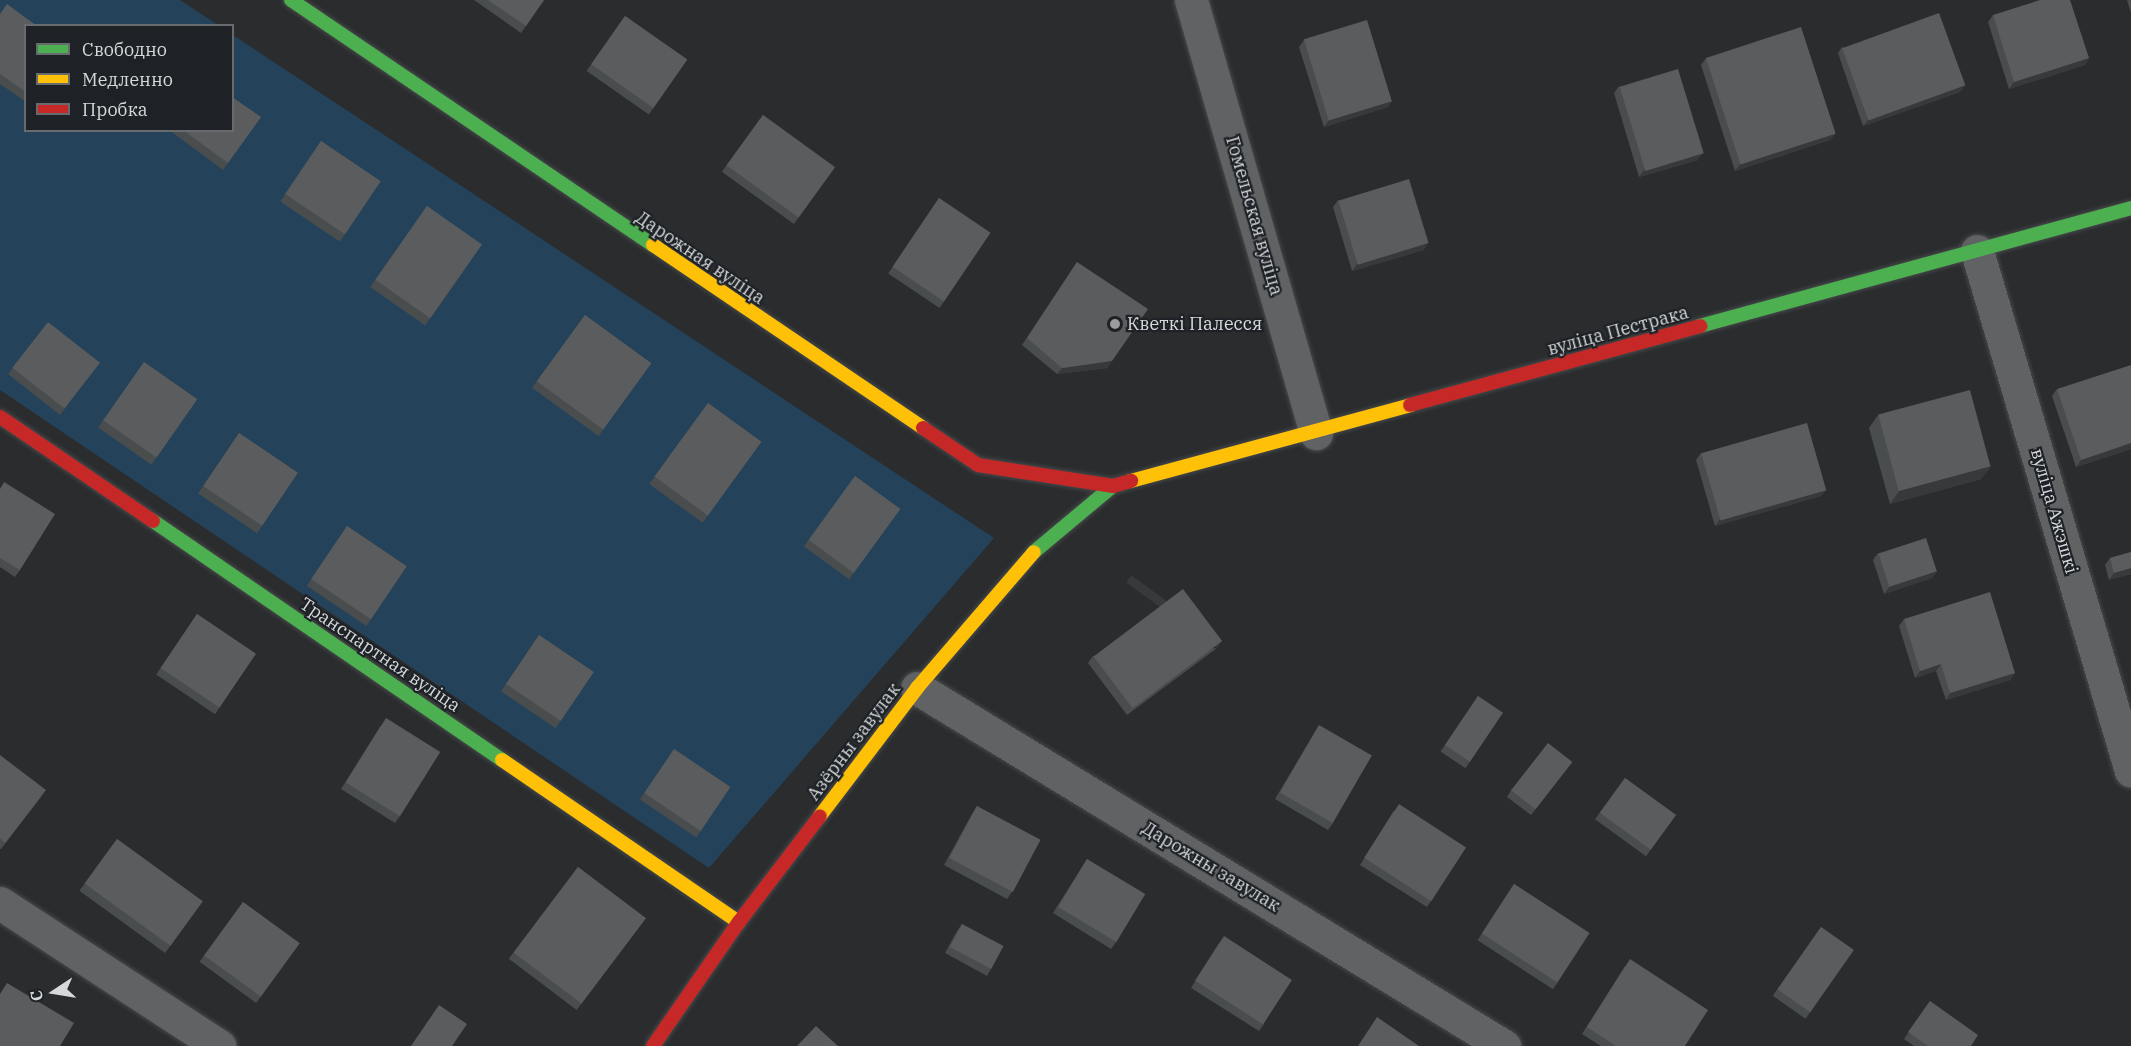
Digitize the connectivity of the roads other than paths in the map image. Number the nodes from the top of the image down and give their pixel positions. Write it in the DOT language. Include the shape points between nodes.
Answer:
graph roads {
  1 [pos="291,0"];
  2 [pos="1191,0"];
  3 [pos="2131,208"];
  4 [pos="1977,251"];
  5 [pos="0,417"];
  6 [pos="1316,433"];
  7 [pos="1113,486"];
  8 [pos="917,688"];
  9 [pos="2131,771"];
  10 [pos="0,903"];
  11 [pos="740,922"];
  12 [pos="219,1046"];
  13 [pos="653,1046"];
  14 [pos="1504,1046"];
  1 -- 7 [label="street, Дарожная вуліца" via="978,465"];
  2 -- 6 [label="street, Гомельская вуліца"];
  3 -- 4 [label="street, вуліца Пестрака"];
  4 -- 6 [label="street, вуліца Пестрака"];
  4 -- 9 [label="street, вуліца Ажэшкі"];
  5 -- 11 [label="street, Транспартная вуліца"];
  6 -- 7 [label="street, вуліца Пестрака"];
  7 -- 8 [label="street, Азёрны завулак" via="1066,522 1020,566"];
  8 -- 11 [label="street, Азёрны завулак"];
  8 -- 14 [label="street, Дарожны завулак"];
  10 -- 12 [label="street"];
  11 -- 13 [label="street, Азёрны завулак"];
}
